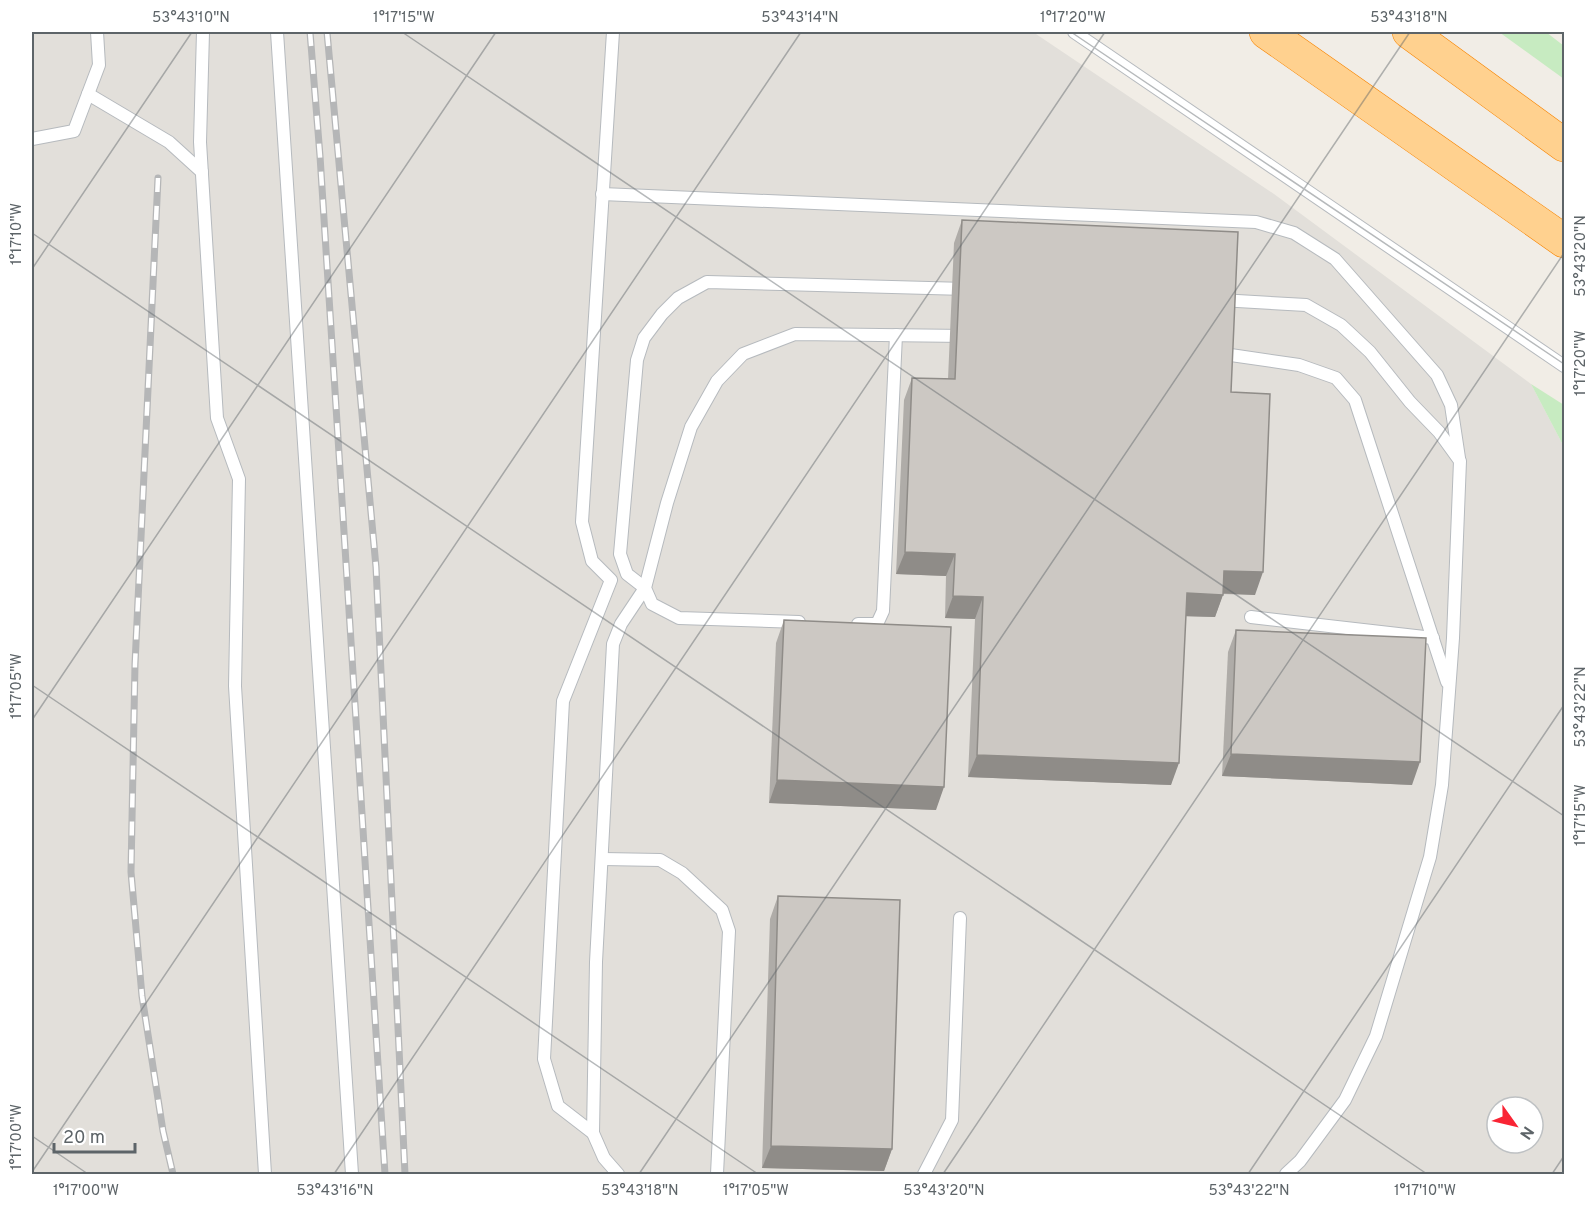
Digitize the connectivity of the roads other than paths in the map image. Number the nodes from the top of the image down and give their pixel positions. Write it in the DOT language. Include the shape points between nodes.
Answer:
graph roads {
  1 [pos="98,32"];
  2 [pos="203,32"];
  3 [pos="277,32"];
  4 [pos="613,32"];
  5 [pos="1074,32"];
  6 [pos="1266,32"];
  7 [pos="1409,32"];
  8 [pos="88,94"];
  9 [pos="32,140"];
  10 [pos="1564,145"];
  11 [pos="202,172"];
  12 [pos="602,194"];
  13 [pos="1564,241"];
  14 [pos="976,290"];
  15 [pos="1203,299"];
  16 [pos="896,335"];
  17 [pos="974,337"];
  18 [pos="1201,352"];
  19 [pos="1564,366"];
  20 [pos="1460,461"];
  21 [pos="645,588"];
  22 [pos="1251,617"];
  23 [pos="812,622"];
  24 [pos="846,623"];
  25 [pos="1433,638"];
  26 [pos="1449,688"];
  27 [pos="603,859"];
  28 [pos="960,918"];
  29 [pos="593,1133"];
  30 [pos="265,1174"];
  31 [pos="352,1174"];
  32 [pos="618,1174"];
  33 [pos="717,1174"];
  34 [pos="924,1174"];
  35 [pos="1286,1174"];
  1 -- 8 [label="lane" via="99,65"];
  2 -- 11 [label="lane"];
  3 -- 31 [label="lane"];
  4 -- 12 [label="lane"];
  5 -- 19 [label="lane"];
  6 -- 13 [label="highway"];
  7 -- 10 [label="highway"];
  8 -- 9 [label="lane" via="74,131"];
  8 -- 11 [label="lane" via="169,142"];
  11 -- 30 [label="lane" via="217,418 239,479 235,686"];
  12 -- 20 [label="lane" via="1256,222 1294,233 1335,259 1437,375 1451,405"];
  12 -- 29 [label="lane" via="582,522 592,561 611,580 563,701 544,1059 558,1106"];
  14 -- 21 [label="lane" via="707,282 678,298 644,338 637,360 620,554 627,574"];
  15 -- 20 [label="lane" via="1306,305 1341,325 1370,352"];
  16 -- 17 [label="lane"];
  16 -- 21 [label="lane" via="795,334 743,354 717,381 691,428"];
  16 -- 24 [label="lane" via="884,611 877,624"];
  18 -- 25 [label="lane" via="1299,365 1336,378 1355,400"];
  20 -- 26 [label="lane"];
  21 -- 23 [label="lane" via="652,604 679,618"];
  21 -- 27 [label="lane" via="613,644"];
  22 -- 25 [label="lane"];
  25 -- 26 [label="lane"];
  26 -- 35 [label="lane" via="1442,785 1430,857 1376,1036 1345,1100"];
  27 -- 29 [label="lane" via="596,962"];
  27 -- 33 [label="lane" via="660,860 682,873 722,910 729,931"];
  28 -- 34 [label="lane" via="952,1120"];
  29 -- 32 [label="lane" via="604,1158"];
}
